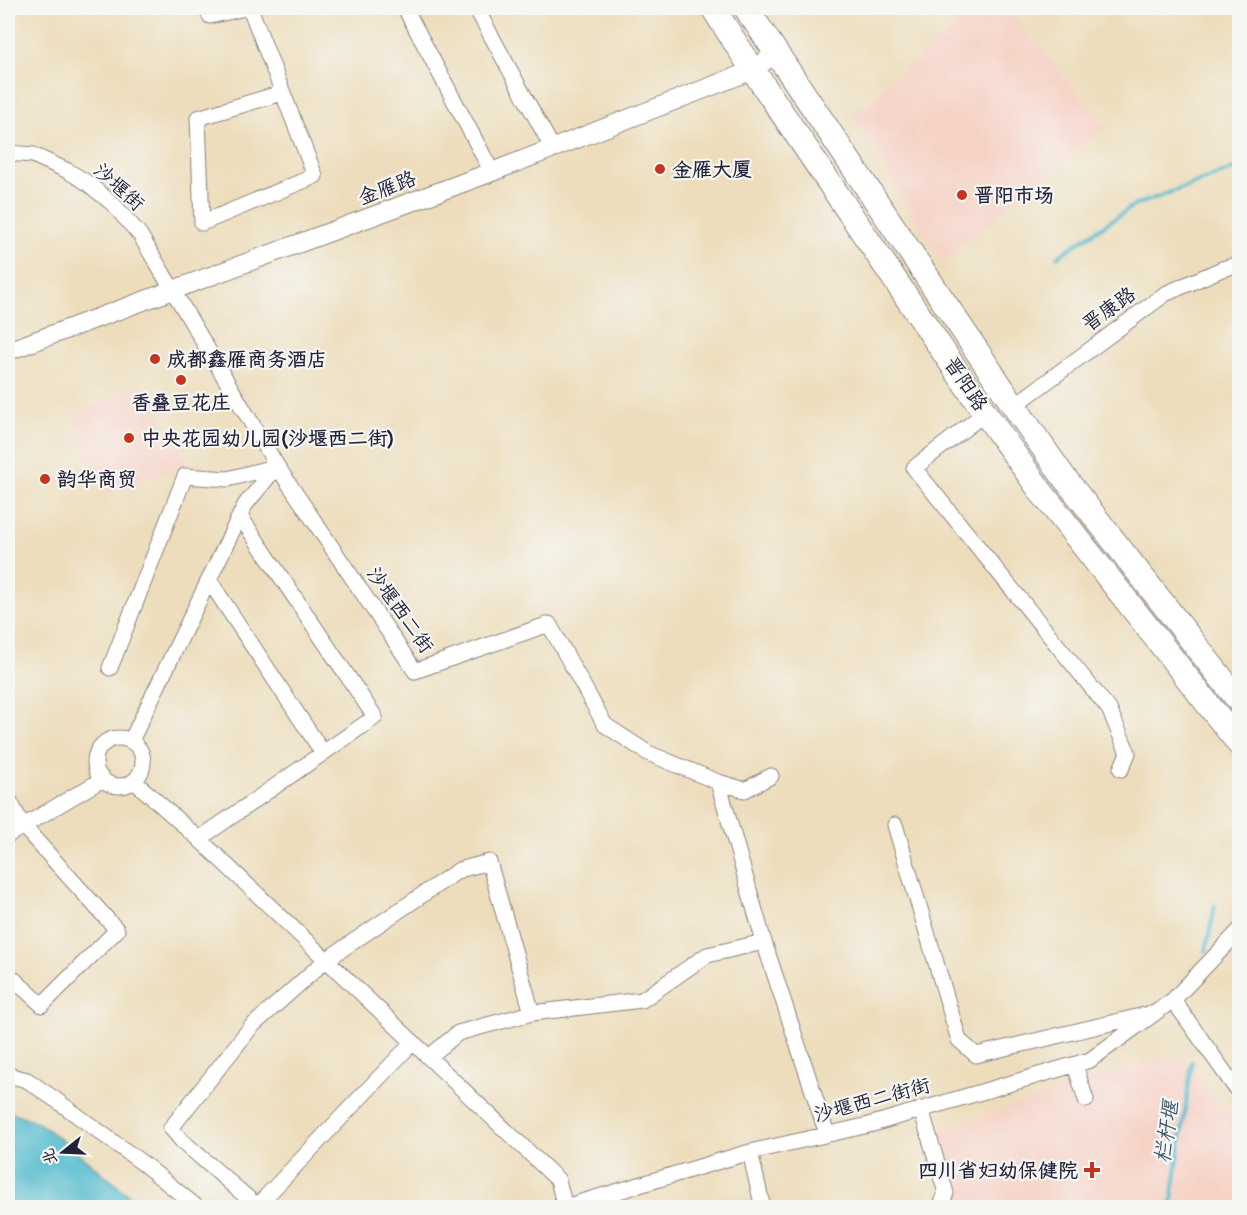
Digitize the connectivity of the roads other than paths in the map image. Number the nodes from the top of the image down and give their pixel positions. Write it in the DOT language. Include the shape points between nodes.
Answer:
graph roads {
  1 [pos="207,8"];
  2 [pos="244,8"];
  3 [pos="250,8"];
  4 [pos="405,8"];
  5 [pos="476,8"];
  6 [pos="713,8"];
  7 [pos="746,8"];
  8 [pos="776,53"];
  9 [pos="753,70"];
  10 [pos="282,93"];
  11 [pos="553,149"];
  12 [pos="8,153"];
  13 [pos="492,172"];
  14 [pos="1239,264"];
  15 [pos="172,292"];
  16 [pos="8,351"];
  17 [pos="1014,406"];
  18 [pos="985,413"];
  19 [pos="277,466"];
  20 [pos="240,516"];
  21 [pos="209,580"];
  22 [pos="110,668"];
  23 [pos="1239,702"];
  24 [pos="131,741"];
  25 [pos="1239,745"];
  26 [pos="323,753"];
  27 [pos="1121,769"];
  28 [pos="771,776"];
  29 [pos="103,779"];
  30 [pos="134,781"];
  31 [pos="718,782"];
  32 [pos="8,798"];
  33 [pos="895,825"];
  34 [pos="23,826"];
  35 [pos="8,835"];
  36 [pos="200,839"];
  37 [pos="1239,930"];
  38 [pos="764,942"];
  39 [pos="326,960"];
  40 [pos="8,974"];
  41 [pos="1173,1000"];
  42 [pos="1158,1011"];
  43 [pos="532,1013"];
  44 [pos="413,1042"];
  45 [pos="429,1057"];
  46 [pos="1075,1065"];
  47 [pos="8,1075"];
  48 [pos="1239,1094"];
  49 [pos="1086,1100"];
  50 [pos="921,1109"];
  51 [pos="827,1134"];
  52 [pos="750,1152"];
  53 [pos="565,1207"];
  54 [pos="198,1208"];
  55 [pos="763,1208"];
  56 [pos="940,1208"];
  1 -- 2 [label="street" via="210,16"];
  3 -- 10 [label="street"];
  4 -- 13 [label="street"];
  5 -- 11 [label="street"];
  6 -- 9 [label="main road, 晋阳路"];
  7 -- 8 [label="main road, 晋阳路"];
  8 -- 9 [label="street, 金雁路"];
  8 -- 17 [label="main road, 晋阳路"];
  9 -- 11 [label="street, 金雁路"];
  9 -- 18 [label="main road, 晋阳路"];
  10 -- 10 [label="street" via="315,176 202,223 198,118"];
  11 -- 13 [label="street, 金雁路"];
  12 -- 15 [label="street, 沙堰街" via="33,155 68,171 113,204 140,235"];
  13 -- 15 [label="street, 金雁路"];
  14 -- 17 [label="street, 晋康路" via="1164,294"];
  15 -- 16 [label="street, 金雁路"];
  15 -- 19 [label="street, 沙堰西二街"];
  17 -- 23 [label="main road, 晋阳路" via="1063,476"];
  18 -- 25 [label="main road, 晋阳路" via="1042,493"];
  18 -- 27 [label="street" via="914,468 1109,709 1128,753"];
  19 -- 20 [label="street" via="245,504"];
  19 -- 22 [label="street" via="228,478 185,476"];
  19 -- 31 [label="street, 沙堰西二街" via="415,671 549,624 605,725 648,753"];
  20 -- 21 [label="street"];
  20 -- 26 [label="street" via="375,717"];
  21 -- 24 [label="street"];
  21 -- 26 [label="street"];
  24 -- 29 [label="street" via="118,738 100,748 96,767"];
  24 -- 30 [label="street" via="140,751 143,764"];
  26 -- 36 [label="street"];
  28 -- 31 [label="street, 沙堰西二街" via="746,790"];
  29 -- 30 [label="street" via="114,786"];
  29 -- 34 [label="street"];
  30 -- 36 [label="street"];
  31 -- 38 [label="street"];
  32 -- 34 [label="street"];
  33 -- 42 [label="street" via="959,1040 976,1055"];
  34 -- 35 [label="street"];
  34 -- 40 [label="street" via="117,930 42,1005"];
  36 -- 39 [label="street"];
  37 -- 41 [label="street, 沙堰西二街街"];
  38 -- 43 [label="street" via="707,954 642,1000"];
  38 -- 51 [label="street"];
  39 -- 43 [label="street" via="459,870 489,862"];
  39 -- 44 [label="street"];
  39 -- 44 [label="street" via="251,1027 171,1128 182,1141 257,1206"];
  41 -- 42 [label="street, 沙堰西二街街"];
  41 -- 48 [label="street"];
  42 -- 46 [label="street, 沙堰西二街街" via="1090,1060"];
  43 -- 45 [label="street" via="458,1033"];
  44 -- 45 [label="street"];
  45 -- 53 [label="street" via="558,1180"];
  46 -- 49 [label="street"];
  46 -- 50 [label="street, 沙堰西二街街"];
  47 -- 54 [label="street" via="27,1080 46,1093"];
  50 -- 51 [label="street, 沙堰西二街街"];
  50 -- 56 [label="street" via="946,1192"];
  51 -- 52 [label="street, 沙堰西二街街"];
  52 -- 53 [label="street, 沙堰西二街街"];
  52 -- 55 [label="street"];
}
